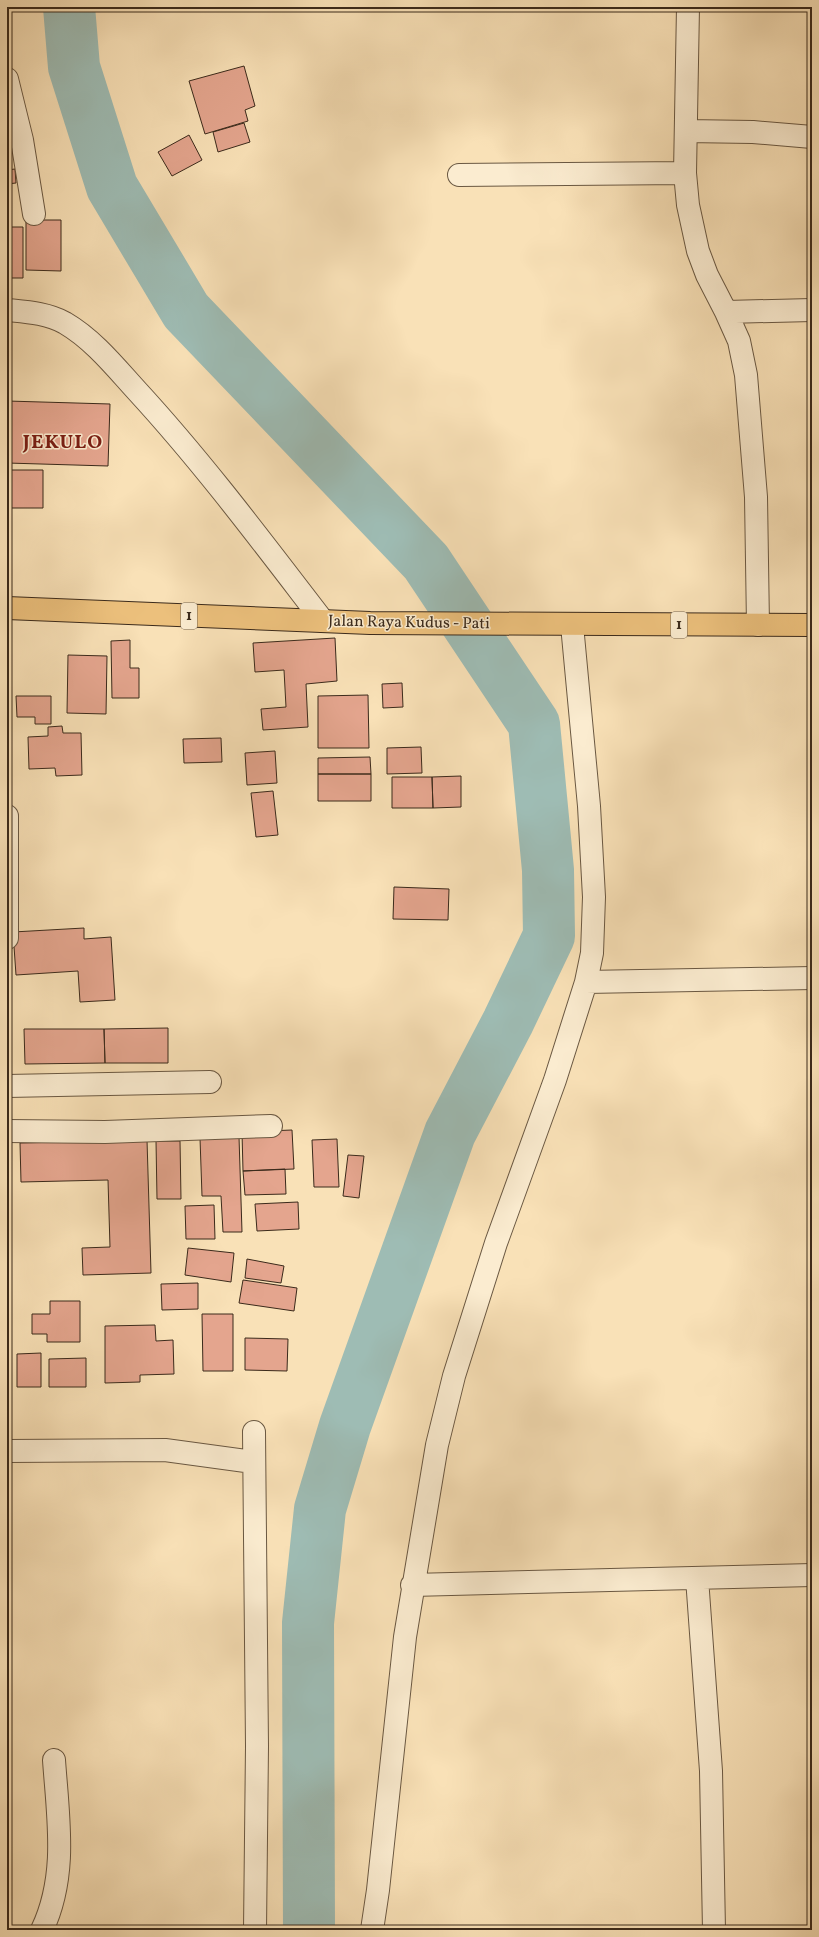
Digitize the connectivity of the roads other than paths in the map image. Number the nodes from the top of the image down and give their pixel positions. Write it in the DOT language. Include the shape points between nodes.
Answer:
graph roads {
  1 [pos="688,7"];
  2 [pos="7,79"];
  3 [pos="686,131"];
  4 [pos="812,137"];
  5 [pos="685,173"];
  6 [pos="459,175"];
  7 [pos="34,214"];
  8 [pos="7,310"];
  9 [pos="812,310"];
  10 [pos="726,312"];
  11 [pos="7,608"];
  12 [pos="323,621"];
  13 [pos="572,625"];
  14 [pos="758,625"];
  15 [pos="812,625"];
  16 [pos="7,816"];
  17 [pos="7,877"];
  18 [pos="7,938"];
  19 [pos="812,978"];
  20 [pos="586,982"];
  21 [pos="210,1082"];
  22 [pos="7,1086"];
  23 [pos="271,1126"];
  24 [pos="7,1131"];
  25 [pos="254,1432"];
  26 [pos="7,1451"];
  27 [pos="253,1462"];
  28 [pos="812,1575"];
  29 [pos="697,1578"];
  30 [pos="412,1585"];
  31 [pos="54,1760"];
  32 [pos="42,1930"];
  33 [pos="255,1930"];
  34 [pos="372,1930"];
  35 [pos="714,1930"];
  1 -- 3 [label="street"];
  2 -- 7 [label="street" via="22,140"];
  3 -- 4 [label="street" via="753,132"];
  3 -- 5 [label="street"];
  5 -- 6 [label="street"];
  5 -- 10 [label="street" via="688,205 698,251"];
  8 -- 12 [label="street" via="32,312 55,318 84,336 173,430"];
  9 -- 10 [label="street"];
  10 -- 14 [label="street" via="738,342 746,375 756,497"];
  11 -- 12 [label="highway, Jalan Raya Kudus - Pati / 1"];
  12 -- 13 [label="highway, Jalan Raya Kudus - Pati / 1"];
  13 -- 14 [label="highway, Jalan Raya Kudus - Pati / 1"];
  13 -- 20 [label="street" via="589,806 594,897 592,953"];
  14 -- 15 [label="highway, Jalan Raya Kudus - Pati / 1"];
  16 -- 17 [label="street"];
  17 -- 18 [label="street"];
  19 -- 20 [label="street"];
  20 -- 30 [label="street" via="555,1080 496,1243 454,1376 437,1445"];
  21 -- 22 [label="street"];
  23 -- 24 [label="street" via="105,1132"];
  25 -- 27 [label="street"];
  26 -- 27 [label="street" via="165,1450"];
  27 -- 33 [label="street" via="257,1746"];
  28 -- 29 [label="street"];
  29 -- 30 [label="street"];
  29 -- 35 [label="street" via="711,1771"];
  30 -- 34 [label="street"];
  31 -- 32 [label="street" via="60,1845 59,1876"];
}
